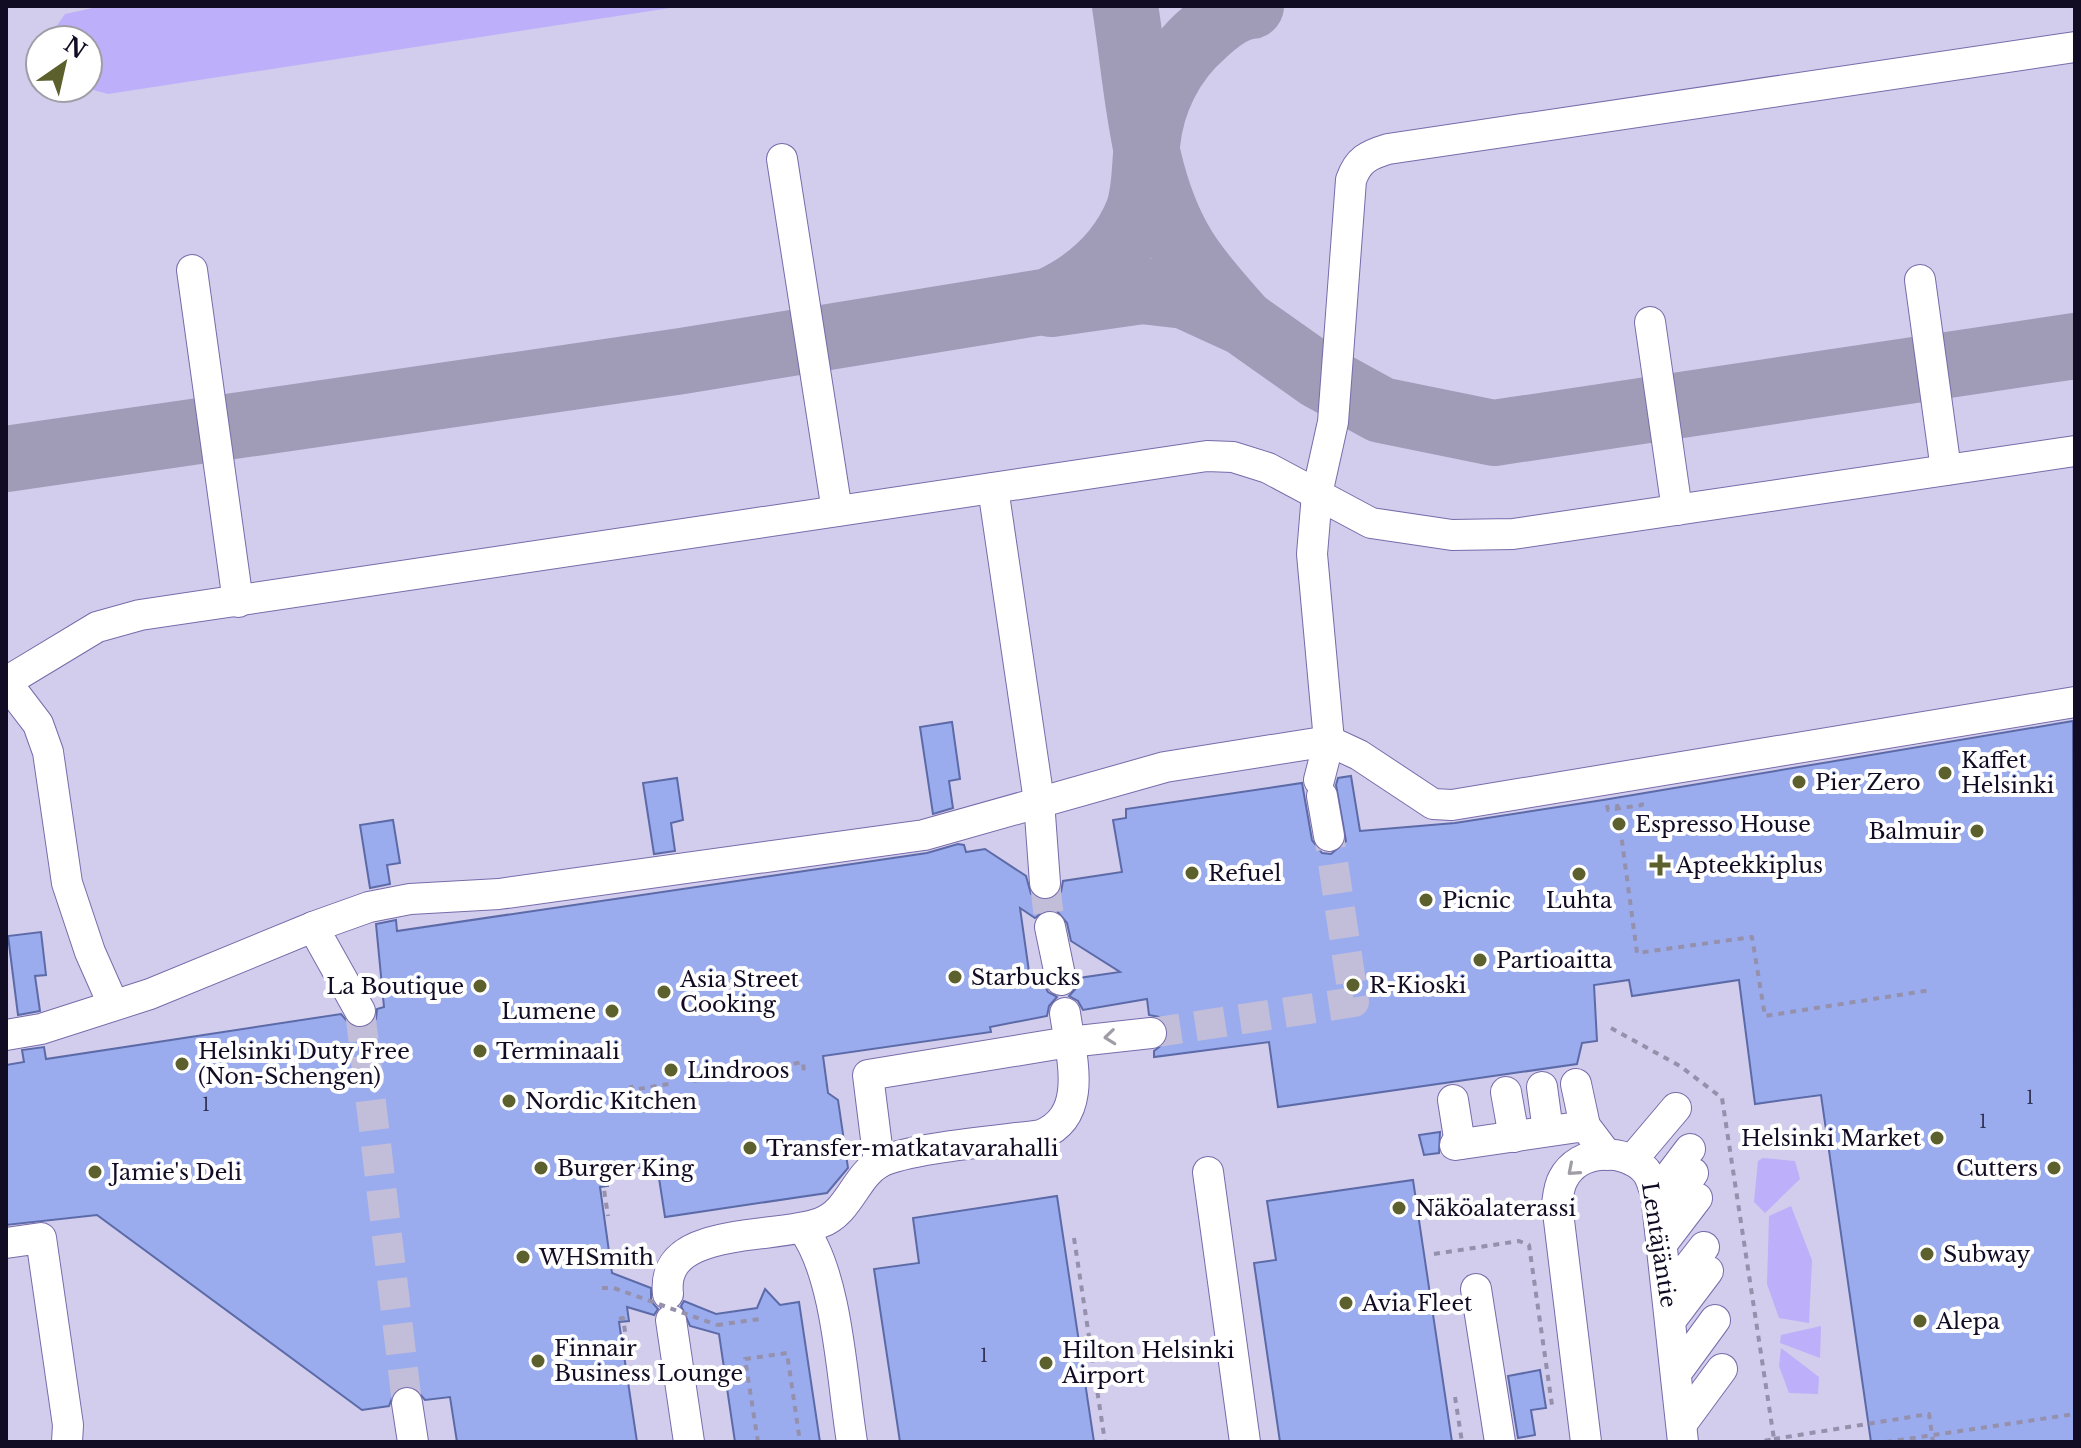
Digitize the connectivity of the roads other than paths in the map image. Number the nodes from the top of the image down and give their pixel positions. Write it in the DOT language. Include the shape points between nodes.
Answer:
graph roads {
  1 [pos="2075,47"];
  2 [pos="782,159"];
  3 [pos="192,270"];
  4 [pos="1920,280"];
  5 [pos="1650,322"];
  6 [pos="2075,451"];
  7 [pos="1946,470"];
  8 [pos="993,488"];
  9 [pos="1317,494"];
  10 [pos="1677,510"];
  11 [pos="837,511"];
  12 [pos="238,602"];
  13 [pos="6,682"];
  14 [pos="2075,702"];
  15 [pos="1329,741"];
  16 [pos="1039,801"];
  17 [pos="1329,836"];
  18 [pos="1045,883"];
  19 [pos="313,927"];
  20 [pos="1050,927"];
  21 [pos="1061,980"];
  22 [pos="113,1004"];
  23 [pos="360,1011"];
  24 [pos="1067,1027"];
  25 [pos="1151,1033"];
  26 [pos="6,1035"];
  27 [pos="1515,1091"];
  28 [pos="1515,1136"];
  29 [pos="879,1163"];
  30 [pos="1208,1172"];
  31 [pos="803,1229"];
  32 [pos="6,1243"];
  33 [pos="1704,1247"];
  34 [pos="1476,1289"];
  35 [pos="1663,1297"];
  36 [pos="407,1403"];
  37 [pos="67,1442"];
  38 [pos="413,1442"];
  39 [pos="689,1442"];
  40 [pos="852,1442"];
  41 [pos="1245,1442"];
  42 [pos="1500,1442"];
  43 [pos="1586,1442"];
  1 -- 9 [label="street" via="1369,154 1356,165 1351,180 1333,422"];
  2 -- 11 [label="street"];
  3 -- 12 [label="street"];
  4 -- 7 [label="street"];
  5 -- 10 [label="street"];
  6 -- 7 [label="street"];
  7 -- 10 [label="street"];
  8 -- 9 [label="street" via="1207,456 1233,457 1268,468"];
  8 -- 11 [label="street"];
  8 -- 16 [label="street"];
  9 -- 10 [label="street" via="1371,523 1452,535 1513,534"];
  9 -- 15 [label="street" via="1312,554"];
  11 -- 12 [label="street"];
  12 -- 13 [label="street" via="140,615 97,627"];
  13 -- 22 [label="street" via="38,724 48,752 67,883"];
  14 -- 15 [label="street" via="1452,805 1433,804"];
  15 -- 16 [label="street" via="1165,767"];
  15 -- 17 [label="street" via="1321,788"];
  16 -- 18 [label="street"];
  16 -- 19 [label="street" via="924,835 499,894 410,899"];
  19 -- 22 [label="street"];
  19 -- 23 [label="street"];
  20 -- 21 [label="street"];
  22 -- 26 [label="street"];
  25 -- 24 [label="street, one-way"];
  24 -- 29 [label="street" via="1074,1096 1058,1128"];
  24 -- 29 [label="street" via="868,1075"];
  27 -- 28 [label="street"];
  27 -- 28 [label="street"];
  27 -- 28 [label="street"];
  28 -- 35 [label="street"];
  29 -- 31 [label="street" via="843,1207 825,1222"];
  30 -- 41 [label="street"];
  31 -- 39 [label="street" via="703,1243 684,1251 672,1264 667,1281"];
  31 -- 40 [label="street" via="825,1272"];
  32 -- 37 [label="street" via="41,1238"];
  33 -- 35 [label="street"];
  33 -- 35 [label="street"];
  33 -- 35 [label="street"];
  33 -- 35 [label="street"];
  33 -- 35 [label="street"];
  33 -- 35 [label="street"];
  34 -- 42 [label="street"];
  35 -- 43 [label="street, one-way" via="1592,1156 1573,1166 1562,1180 1557,1204"];
  36 -- 38 [label="street"];
}
